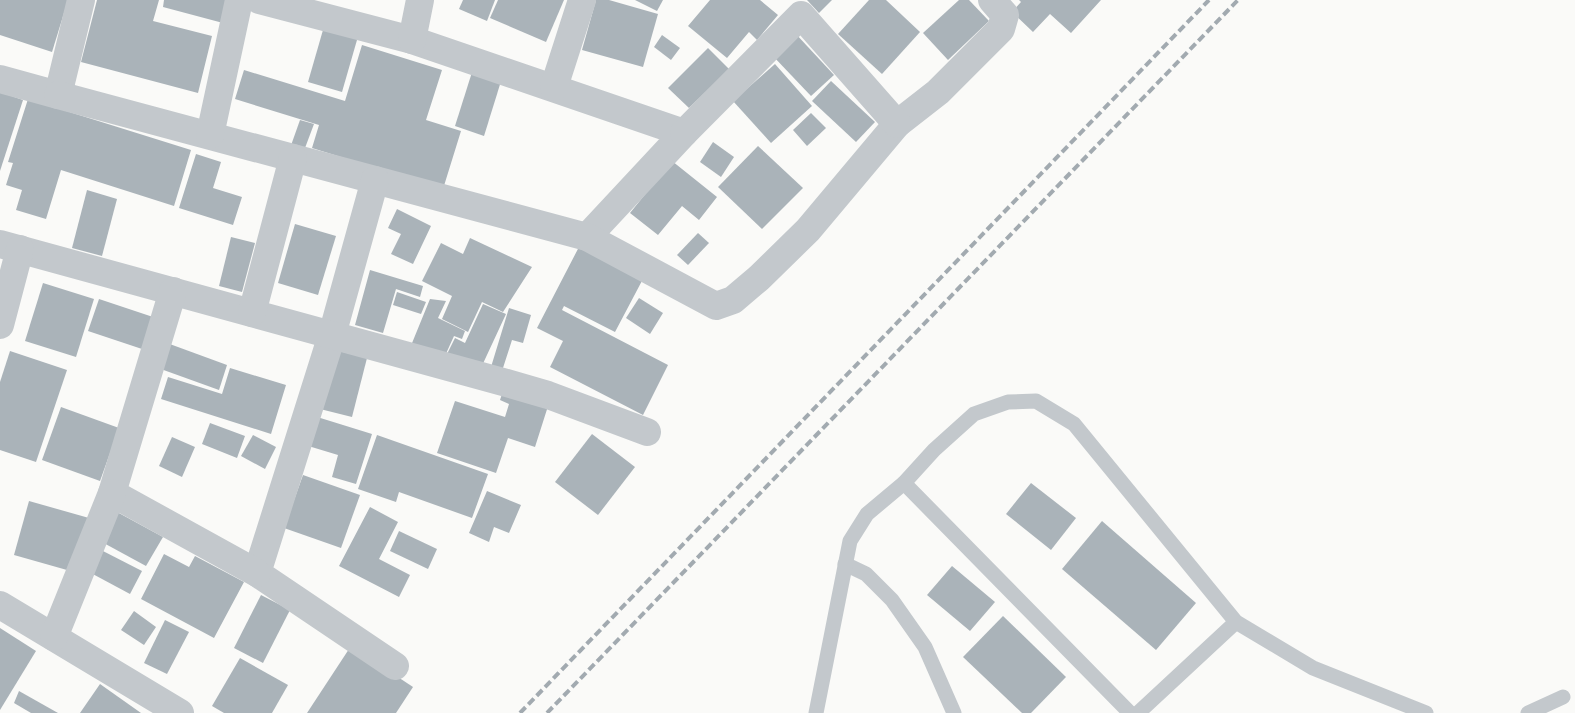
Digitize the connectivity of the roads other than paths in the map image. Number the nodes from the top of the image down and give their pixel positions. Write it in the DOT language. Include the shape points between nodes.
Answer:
graph roads {
  1 [pos="81,0"];
  2 [pos="239,0"];
  3 [pos="259,0"];
  4 [pos="420,0"];
  5 [pos="582,0"];
  6 [pos="992,0"];
  7 [pos="796,7"];
  8 [pos="412,40"];
  9 [pos="0,79"];
  10 [pos="554,87"];
  11 [pos="58,95"];
  12 [pos="897,124"];
  13 [pos="684,133"];
  14 [pos="210,136"];
  15 [pos="293,158"];
  16 [pos="376,180"];
  17 [pos="587,237"];
  18 [pos="10,246"];
  19 [pos="173,291"];
  20 [pos="252,313"];
  21 [pos="0,325"];
  22 [pos="332,335"];
  23 [pos="647,432"];
  24 [pos="904,483"];
  25 [pos="112,493"];
  26 [pos="845,564"];
  27 [pos="257,573"];
  28 [pos="0,605"];
  29 [pos="1236,622"];
  30 [pos="54,637"];
  31 [pos="395,666"];
  32 [pos="1563,697"];
  33 [pos="169,710"];
  34 [pos="816,713"];
  35 [pos="954,713"];
  36 [pos="1130,713"];
  37 [pos="1138,713"];
  38 [pos="1426,713"];
  39 [pos="1528,713"];
  1 -- 11 [label="street"];
  2 -- 14 [label="street"];
  3 -- 8 [label="street"];
  4 -- 8 [label="street"];
  5 -- 10 [label="street"];
  6 -- 12 [label="street" via="1005,15 1001,29 938,92"];
  7 -- 12 [label="street"];
  7 -- 13 [label="street"];
  8 -- 10 [label="street"];
  9 -- 11 [label="street"];
  10 -- 13 [label="street"];
  11 -- 14 [label="street"];
  12 -- 17 [label="street" via="808,230 733,300 716,306"];
  13 -- 17 [label="street"];
  14 -- 15 [label="street"];
  15 -- 16 [label="street"];
  15 -- 20 [label="street"];
  16 -- 17 [label="street"];
  16 -- 22 [label="street"];
  18 -- 19 [label="street"];
  18 -- 21 [label="street"];
  19 -- 20 [label="street"];
  19 -- 25 [label="street"];
  20 -- 22 [label="street"];
  22 -- 23 [label="street" via="530,390"];
  22 -- 27 [label="street"];
  24 -- 26 [label="lane" via="867,514 850,541"];
  24 -- 29 [label="lane" via="974,414 1008,402 1036,401 1074,424"];
  24 -- 36 [label="lane"];
  25 -- 27 [label="street"];
  25 -- 30 [label="street"];
  26 -- 34 [label="lane"];
  26 -- 35 [label="lane" via="866,574 892,600 925,647"];
  27 -- 31 [label="street"];
  28 -- 30 [label="street"];
  29 -- 37 [label="lane"];
  29 -- 38 [label="lane" via="1313,668"];
  30 -- 33 [label="street"];
  32 -- 39 [label="lane"];
}
